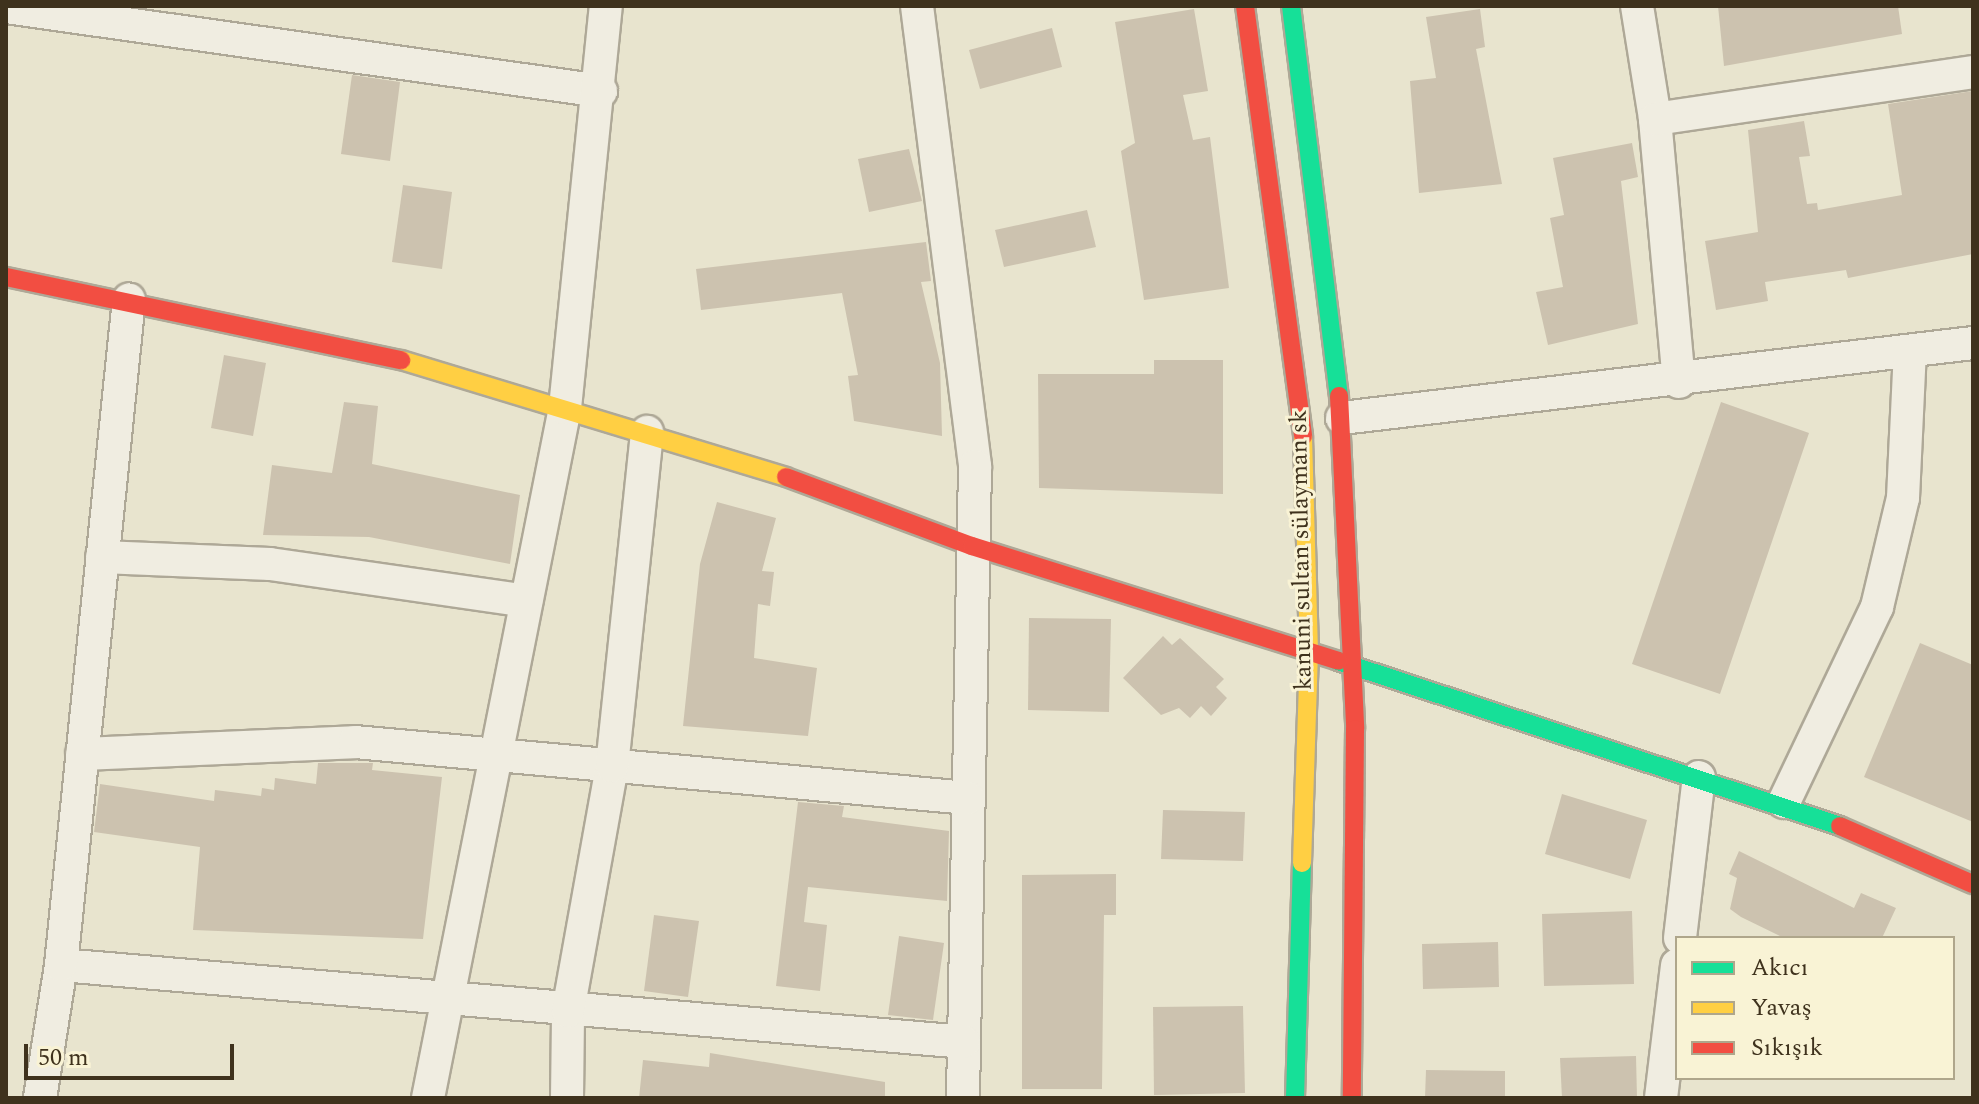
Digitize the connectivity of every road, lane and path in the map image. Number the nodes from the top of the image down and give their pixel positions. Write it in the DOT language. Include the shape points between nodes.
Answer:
graph roads {
  1 [pos="606,6"];
  2 [pos="917,6"];
  3 [pos="1245,6"];
  4 [pos="1291,6"];
  5 [pos="1637,6"];
  6 [pos="6,7"];
  7 [pos="1973,72"];
  8 [pos="601,91"];
  9 [pos="1655,119"];
  10 [pos="6,277"];
  11 [pos="129,299"];
  12 [pos="1973,343"];
  13 [pos="1910,351"];
  14 [pos="1679,382"];
  15 [pos="565,408"];
  16 [pos="1342,418"];
  17 [pos="647,432"];
  18 [pos="972,546"];
  19 [pos="102,557"];
  20 [pos="526,601"];
  21 [pos="1309,652"];
  22 [pos="1354,665"];
  23 [pos="82,754"];
  24 [pos="495,756"];
  25 [pos="612,766"];
  26 [pos="1699,777"];
  27 [pos="968,798"];
  28 [pos="1784,802"];
  29 [pos="1973,884"];
  30 [pos="1680,936"];
  31 [pos="61,965"];
  32 [pos="1675,982"];
  33 [pos="444,999"];
  34 [pos="568,1011"];
  35 [pos="964,1042"];
  36 [pos="40,1098"];
  37 [pos="428,1098"];
  38 [pos="567,1098"];
  39 [pos="963,1098"];
  40 [pos="1295,1098"];
  41 [pos="1352,1098"];
  42 [pos="1661,1098"];
  1 -- 8 [label="street"];
  2 -- 18 [label="street" via="975,466"];
  3 -- 21 [label="main road, kanuni sultan sülayman sk" via="1303,433"];
  4 -- 16 [label="main road"];
  5 -- 9 [label="street"];
  6 -- 8 [label="street"];
  7 -- 9 [label="street"];
  8 -- 15 [label="street"];
  9 -- 14 [label="street"];
  10 -- 11 [label="main road"];
  11 -- 15 [label="main road" via="386,355"];
  11 -- 19 [label="street"];
  12 -- 13 [label="street"];
  13 -- 14 [label="street"];
  13 -- 28 [label="street" via="1903,498 1877,607"];
  14 -- 16 [label="street"];
  15 -- 17 [label="main road"];
  15 -- 20 [label="street"];
  16 -- 22 [label="main road"];
  17 -- 18 [label="main road"];
  17 -- 25 [label="street"];
  18 -- 21 [label="main road"];
  18 -- 27 [label="street"];
  19 -- 20 [label="street" via="270,564"];
  19 -- 23 [label="street"];
  20 -- 24 [label="street"];
  21 -- 22 [label="main road"];
  21 -- 40 [label="main road, kanuni sultan sülayman sk"];
  22 -- 26 [label="main road"];
  22 -- 41 [label="main road"];
  23 -- 24 [label="street" via="355,742"];
  23 -- 31 [label="street"];
  24 -- 25 [label="street"];
  24 -- 33 [label="street"];
  25 -- 27 [label="street"];
  25 -- 34 [label="street"];
  26 -- 28 [label="main road"];
  26 -- 30 [label="street"];
  27 -- 35 [label="street"];
  28 -- 29 [label="main road"];
  31 -- 33 [label="street"];
  31 -- 36 [label="street"];
  32 -- 42 [label="street"];
  33 -- 34 [label="street"];
  33 -- 37 [label="street"];
  34 -- 35 [label="street"];
  34 -- 38 [label="street"];
  35 -- 39 [label="street"];
}
